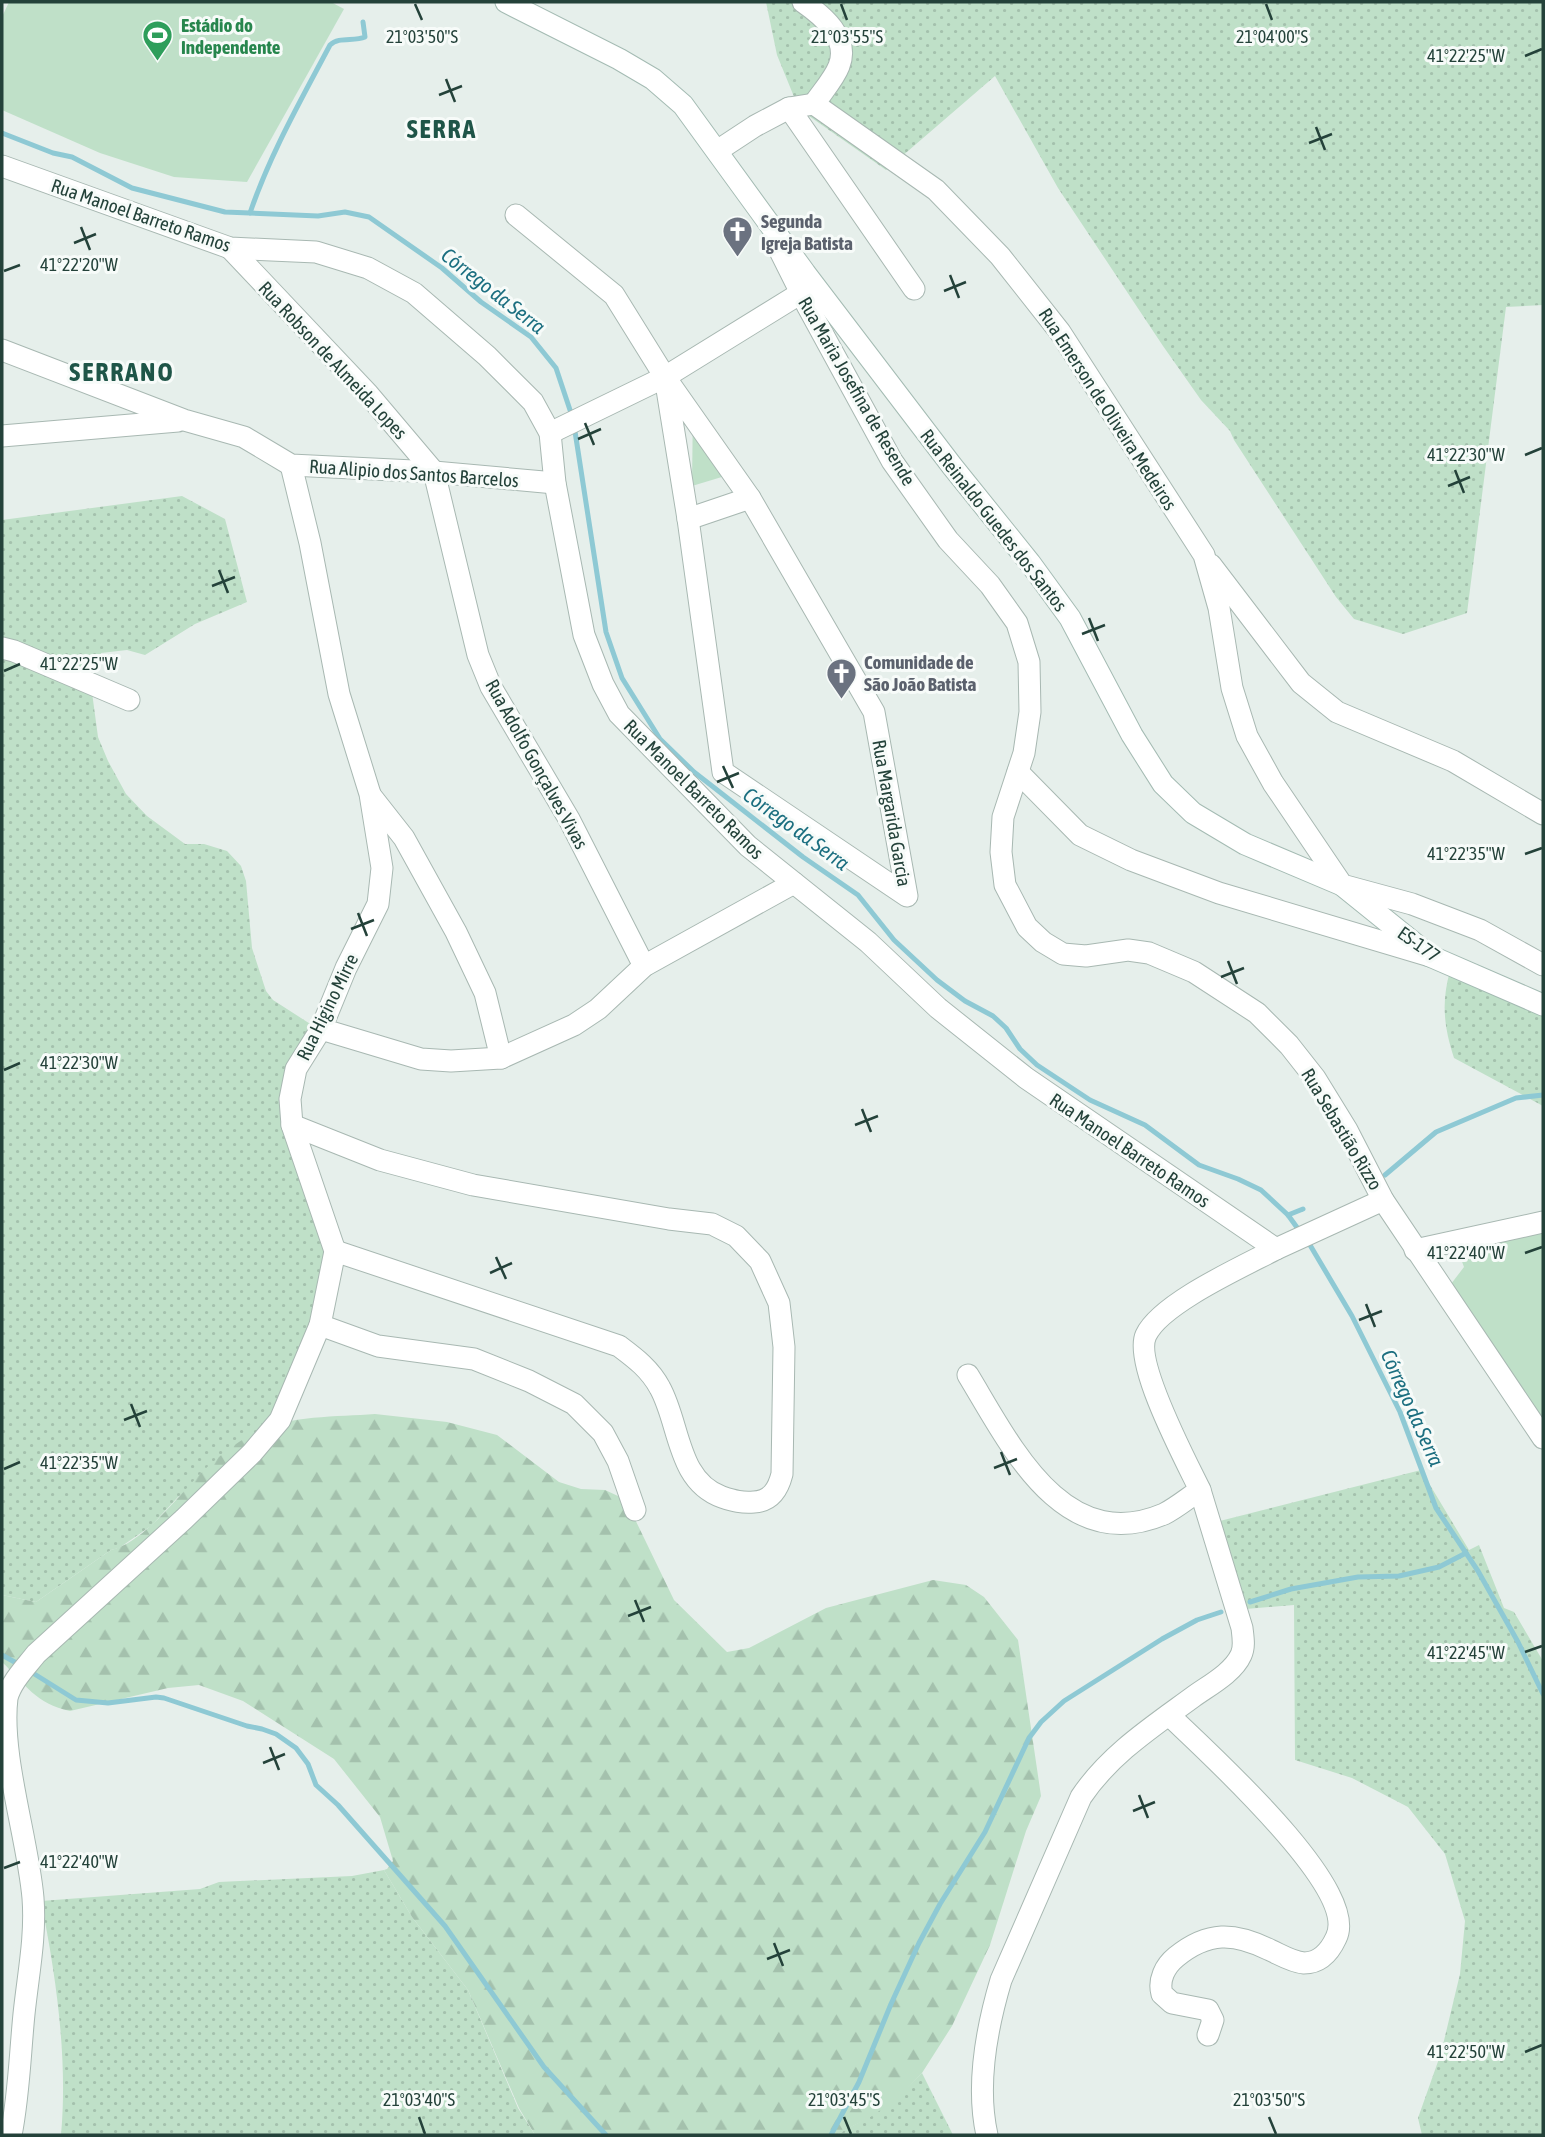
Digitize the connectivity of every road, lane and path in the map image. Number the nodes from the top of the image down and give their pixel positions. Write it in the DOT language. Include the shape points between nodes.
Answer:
graph roads {
  1 [pos="506,2"];
  2 [pos="803,2"];
  3 [pos="814,104"];
  4 [pos="789,108"];
  5 [pos="718,151"];
  6 [pos="2,166"];
  7 [pos="516,215"];
  8 [pos="230,248"];
  9 [pos="803,283"];
  10 [pos="914,289"];
  11 [pos="2,350"];
  12 [pos="665,377"];
  13 [pos="184,420"];
  14 [pos="550,433"];
  15 [pos="2,436"];
  16 [pos="291,465"];
  17 [pos="434,472"];
  18 [pos="555,483"];
  19 [pos="750,498"];
  20 [pos="688,519"];
  21 [pos="1204,555"];
  22 [pos="2,648"];
  23 [pos="129,701"];
  24 [pos="1018,772"];
  25 [pos="370,794"];
  26 [pos="1009,796"];
  27 [pos="1543,814"];
  28 [pos="794,883"];
  29 [pos="1342,885"];
  30 [pos="1430,956"];
  31 [pos="1543,965"];
  32 [pos="643,966"];
  33 [pos="1543,1005"];
  34 [pos="320,1029"];
  35 [pos="501,1058"];
  36 [pos="292,1125"];
  37 [pos="1383,1200"];
  38 [pos="1543,1222"];
  39 [pos="1285,1245"];
  40 [pos="1415,1250"];
  41 [pos="335,1251"];
  42 [pos="320,1325"];
  43 [pos="968,1375"];
  44 [pos="1543,1438"];
  45 [pos="1200,1490"];
  46 [pos="635,1510"];
  47 [pos="1169,1714"];
  48 [pos="1208,2035"];
  49 [pos="11,2135"];
  50 [pos="987,2135"];
  1 -- 5 [label="street, Rua Maria Josefina de Resende / ES-177" via="653,79 683,105"];
  2 -- 3 [label="street" via="824,17 842,50 839,66"];
  3 -- 4 [label="street"];
  3 -- 21 [label="street, Rua Emerson de Oliveira Medeiros" via="936,190 1000,256 1060,332"];
  4 -- 5 [label="street"];
  4 -- 10 [label="street"];
  5 -- 9 [label="street, Rua Maria Josefina de Resende / ES-177"];
  6 -- 8 [label="street, Rua Manoel Barreto Ramos"];
  7 -- 12 [label="street" via="614,295"];
  8 -- 14 [label="street, Rua Manoel Barreto Ramos" via="316,252 369,268 414,293 533,402"];
  8 -- 17 [label="street, Rua Robson de Almeida Lopes" via="368,394"];
  9 -- 12 [label="street"];
  9 -- 24 [label="street, Rua Maria Josefina de Resende" via="892,461 948,540 990,585 1017,623 1029,662 1030,712"];
  9 -- 29 [label="street, Rua Reinaldo Guedes dos Santos / ES-177" via="1070,618 1163,784 1193,814 1245,844"];
  11 -- 13 [label="street, Rua Alipio dos Santos Barcelos"];
  12 -- 14 [label="street"];
  12 -- 19 [label="street, Rua Margarida Garcia"];
  12 -- 20 [label="street, Rua Margarida Garcia"];
  13 -- 15 [label="street"];
  13 -- 16 [label="street, Rua Alipio dos Santos Barcelos" via="244,438"];
  14 -- 18 [label="street, Rua Manoel Barreto Ramos"];
  16 -- 17 [label="street, Rua Alipio dos Santos Barcelos"];
  16 -- 25 [label="street, Rua Higino Mirre" via="339,694"];
  17 -- 18 [label="street, Rua Alipio dos Santos Barcelos"];
  17 -- 32 [label="street, Rua Adolfo Gonçalves Vivas" via="478,655 491,687 569,819"];
  18 -- 28 [label="street, Rua Manoel Barreto Ramos" via="584,635 619,714 748,846"];
  19 -- 20 [label="street"];
  19 -- 20 [label="street, Rua Margarida Garcia" via="874,712 907,896 723,772"];
  21 -- 27 [label="street" via="1301,683 1337,712 1453,761"];
  21 -- 29 [label="street, Rua Emerson de Oliveira Medeiros" via="1247,736"];
  22 -- 23 [label="street"];
  24 -- 26 [label="street, Rua Maria Josefina de Resende"];
  24 -- 30 [label="street" via="1080,835 1130,860 1220,893"];
  25 -- 34 [label="street, Rua Higino Mirre" via="382,868 378,904"];
  25 -- 35 [label="street, Rua Higino Mirre" via="404,838 456,932 485,993"];
  26 -- 37 [label="street, Rua Sebastião Rizzo" via="1001,852 1005,885 1027,928 1063,954 1149,953 1194,972 1257,1013 1315,1078"];
  28 -- 32 [label="street"];
  28 -- 39 [label="street, Rua Manoel Barreto Ramos" via="1026,1079"];
  29 -- 30 [label="street, ES-177 / ES-177"];
  29 -- 31 [label="street" via="1412,904 1480,930"];
  30 -- 33 [label="street, ES-177 / ES-177"];
  32 -- 35 [label="street" via="598,1009"];
  34 -- 35 [label="street" via="421,1059"];
  34 -- 36 [label="street, Rua Higino Mirre" via="296,1069 290,1099"];
  36 -- 41 [label="street, Rua Higino Mirre"];
  36 -- 41 [label="street" via="380,1160 473,1185 712,1224 736,1236 760,1261 779,1303 784,1347 778,1488 759,1502 740,1503 710,1493 687,1464 660,1388 644,1365 618,1346"];
  37 -- 39 [label="street"];
  37 -- 40 [label="street, Rua Sebastião Rizzo"];
  38 -- 40 [label="street"];
  39 -- 45 [label="street" via="1191,1295 1157,1320 1146,1335 1147,1368"];
  40 -- 44 [label="street, Rua Sebastião Rizzo"];
  41 -- 42 [label="street"];
  42 -- 46 [label="street" via="378,1346 474,1359 574,1404 603,1433"];
  42 -- 49 [label="street" via="280,1420 184,1519 36,1654 7,1698 7,1763 33,1897 32,1953"];
  43 -- 45 [label="street" via="1022,1463 1052,1496 1084,1517 1134,1521 1164,1514"];
  45 -- 47 [label="street" via="1244,1642 1235,1664"];
  47 -- 48 [label="street" via="1291,1837 1315,1868 1338,1916 1339,1932 1331,1948 1307,1963 1253,1941 1230,1937 1211,1937 1172,1960 1161,1980 1162,1994 1172,2003 1208,2010 1213,2020"];
  47 -- 50 [label="street" via="1089,1784 1055,1854 993,2006 985,2070"];
}
